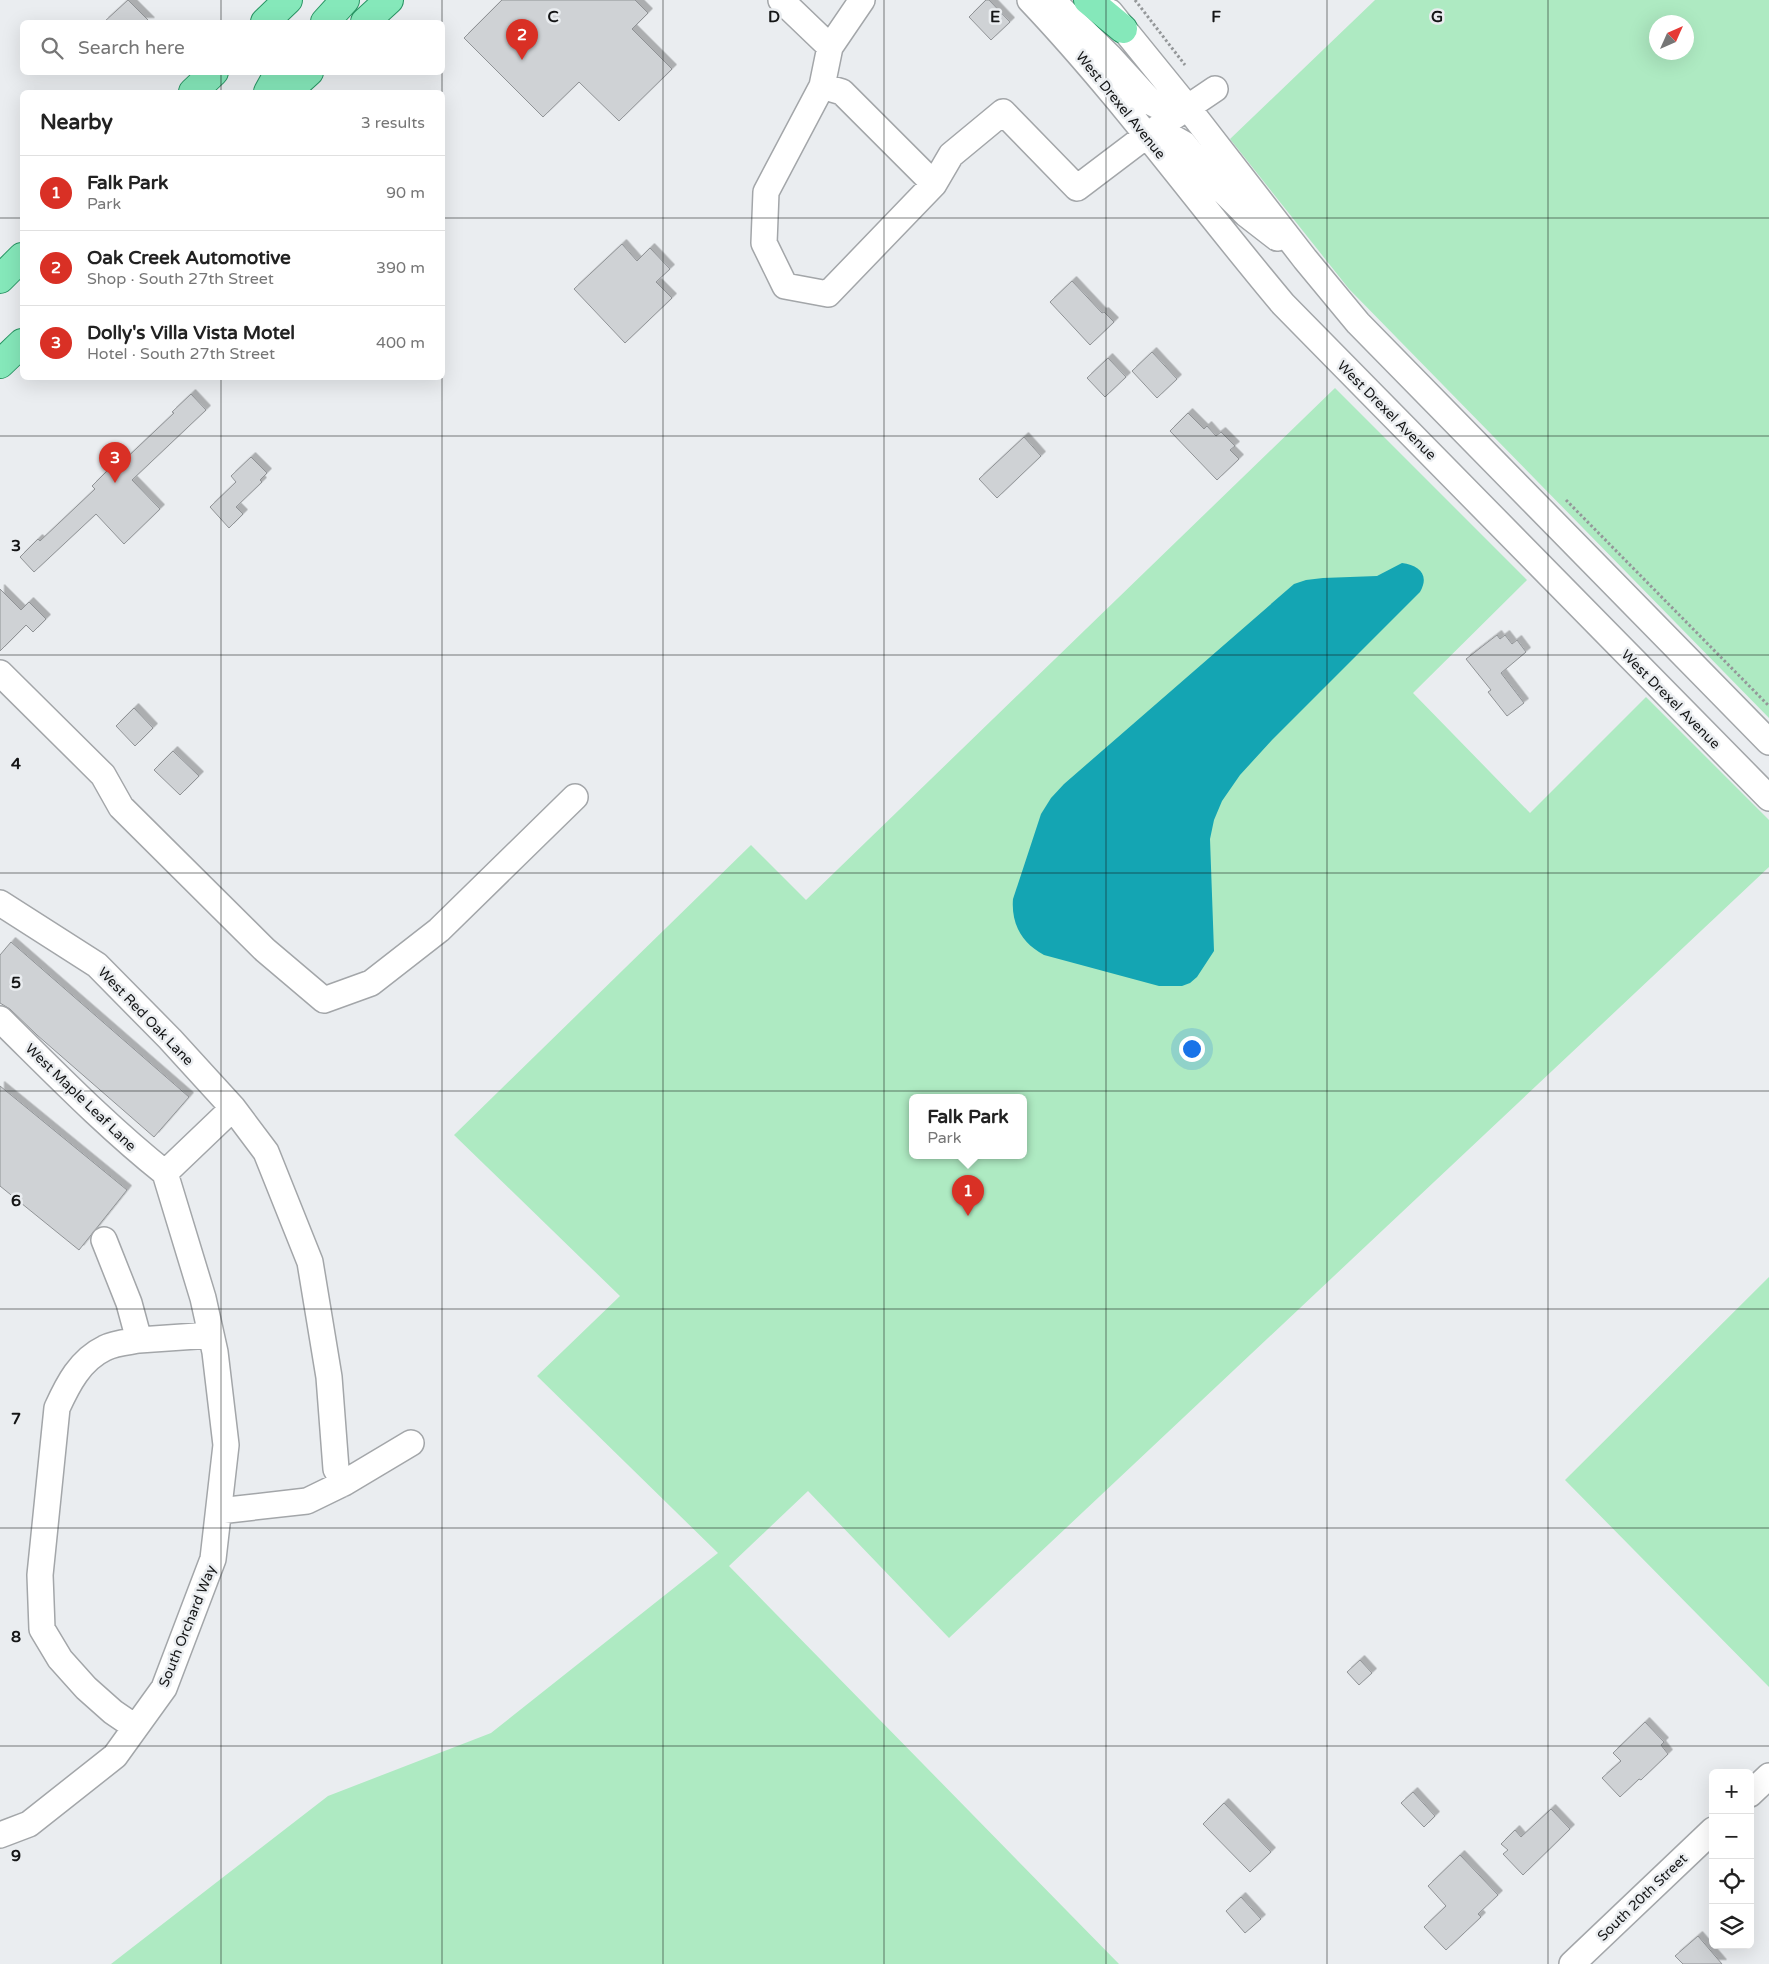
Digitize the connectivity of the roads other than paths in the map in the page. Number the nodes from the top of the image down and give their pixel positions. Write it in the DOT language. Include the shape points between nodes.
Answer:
graph roads {
  1 [pos="288,0"];
  2 [pos="345,0"];
  3 [pos="781,0"];
  4 [pos="862,0"];
  5 [pos="1030,0"];
  6 [pos="1051,0"];
  7 [pos="1088,0"];
  8 [pos="1100,0"];
  9 [pos="268,20"];
  10 [pos="327,20"];
  11 [pos="1123,29"];
  12 [pos="830,47"];
  13 [pos="211,75"];
  14 [pos="277,75"];
  15 [pos="306,75"];
  16 [pos="822,86"];
  17 [pos="1215,89"];
  18 [pos="195,90"];
  19 [pos="269,90"];
  20 [pos="288,90"];
  21 [pos="1188,108"];
  22 [pos="1147,135"];
  23 [pos="934,184"];
  24 [pos="20,259"];
  25 [pos="1305,259"];
  26 [pos="0,279"];
  27 [pos="20,345"];
  28 [pos="0,364"];
  29 [pos="1628,600"];
  30 [pos="1601,627"];
  31 [pos="0,673"];
  32 [pos="1769,742"];
  33 [pos="576,797"];
  34 [pos="1769,798"];
  35 [pos="0,903"];
  36 [pos="0,1019"];
  37 [pos="233,1108"];
  38 [pos="165,1173"];
  39 [pos="104,1240"];
  40 [pos="211,1335"];
  41 [pos="139,1340"];
  42 [pos="411,1443"];
  43 [pos="344,1483"];
  44 [pos="219,1511"];
  45 [pos="135,1727"];
  46 [pos="1769,1776"];
  47 [pos="1754,1790"];
  48 [pos="1709,1834"];
  49 [pos="0,1835"];
  50 [pos="1572,1964"];
  1 -- 9 [label="main road"];
  2 -- 10 [label="main road"];
  3 -- 12 [label="street"];
  4 -- 12 [label="street"];
  5 -- 22 [label="street, West Drexel Avenue" via="1073,45"];
  6 -- 21 [label="street" via="1152,103 1170,112"];
  7 -- 11 [label="main road"];
  8 -- 11 [label="street"];
  11 -- 21 [label="street"];
  12 -- 16 [label="street"];
  13 -- 18 [label="main road"];
  14 -- 19 [label="main road"];
  15 -- 20 [label="main road"];
  16 -- 23 [label="street" via="842,92"];
  16 -- 23 [label="street" via="766,192 764,243 785,286 828,294"];
  17 -- 21 [label="street"];
  21 -- 22 [label="street"];
  21 -- 25 [label="street"];
  22 -- 23 [label="street" via="1077,188 1003,112 951,155"];
  22 -- 25 [label="street" via="1168,136 1184,144 1246,214"];
  22 -- 30 [label="street, West Drexel Avenue" via="1283,304"];
  24 -- 26 [label="main road"];
  25 -- 29 [label="street" via="1358,323"];
  27 -- 28 [label="main road"];
  29 -- 30 [label="street"];
  29 -- 32 [label="street"];
  30 -- 34 [label="street, West Drexel Avenue"];
  31 -- 33 [label="street" via="103,775 121,807 265,950 324,1000 371,983 439,930"];
  35 -- 37 [label="street, West Red Oak Lane" via="96,965"];
  36 -- 38 [label="street, West Maple Leaf Lane" via="102,1119"];
  37 -- 38 [label="street"];
  37 -- 43 [label="street, West Red Oak Lane" via="266,1152 310,1262 329,1378 336,1469"];
  38 -- 40 [label="street, South Orchard Way"];
  39 -- 41 [label="street" via="130,1303"];
  40 -- 41 [label="street"];
  40 -- 44 [label="street, South Orchard Way" via="226,1445"];
  41 -- 45 [label="street" via="105,1348 82,1365 68,1384 57,1408 40,1575 42,1629 60,1659 86,1688"];
  42 -- 43 [label="street"];
  43 -- 44 [label="street" via="307,1501"];
  44 -- 45 [label="street, South Orchard Way" via="213,1559 164,1688"];
  45 -- 49 [label="street, South Orchard Way" via="115,1756 67,1796 29,1824"];
  46 -- 47 [label="street"];
  48 -- 50 [label="street, South 20th Street"];
}
